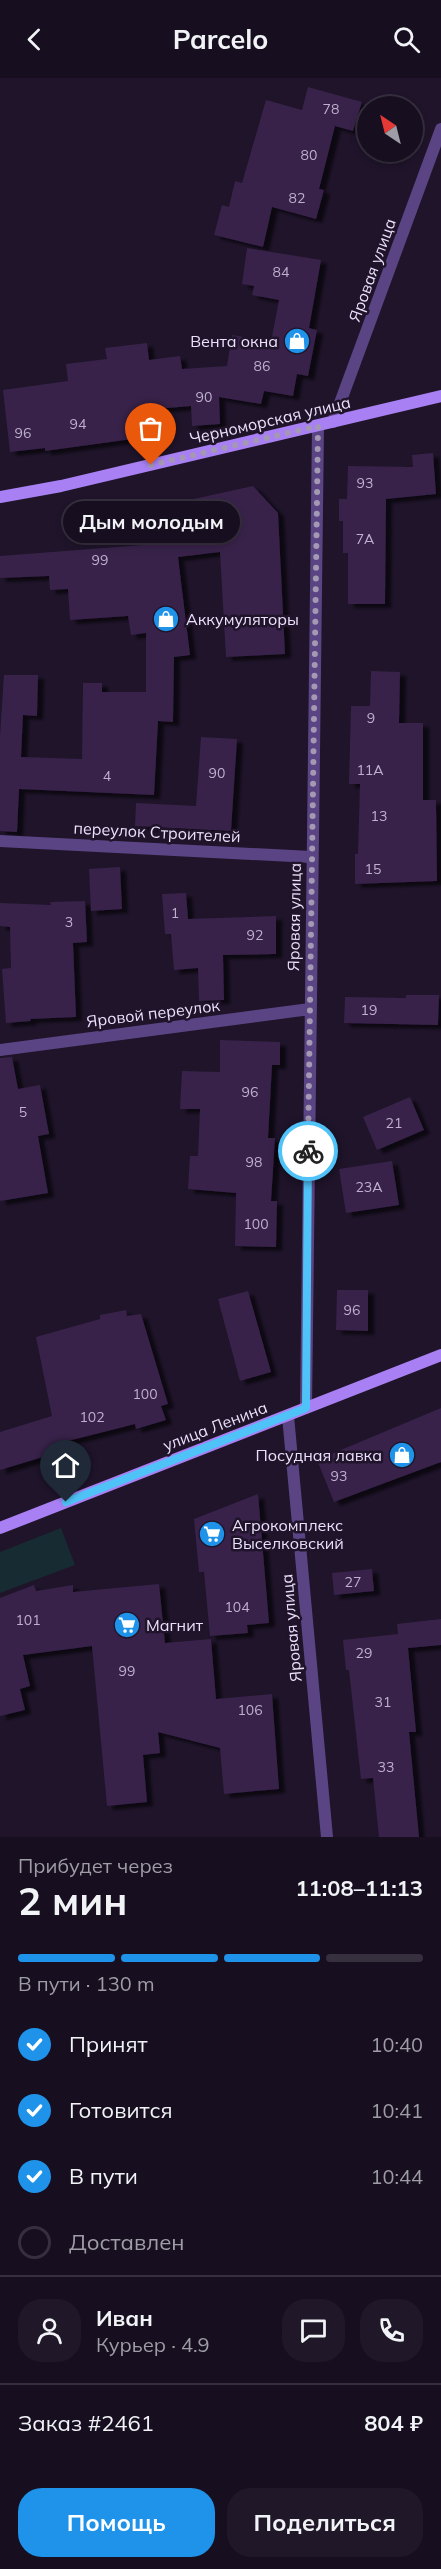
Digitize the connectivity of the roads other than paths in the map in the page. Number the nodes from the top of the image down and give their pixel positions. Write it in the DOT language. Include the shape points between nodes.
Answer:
graph roads {
  1 [pos="441,129"];
  2 [pos="441,396"];
  3 [pos="333,422"];
  4 [pos="318,426"];
  5 [pos="0,497"];
  6 [pos="0,841"];
  7 [pos="311,857"];
  8 [pos="310,1010"];
  9 [pos="0,1050"];
  10 [pos="441,1355"];
  11 [pos="306,1408"];
  12 [pos="288,1416"];
  13 [pos="0,1528"];
  14 [pos="327,1837"];
  1 -- 3 [label="street, Яровая улица"];
  2 -- 3 [label="main road, Черноморская улица"];
  3 -- 4 [label="main road, Черноморская улица"];
  4 -- 5 [label="main road, Черноморская улица"];
  4 -- 7 [label="street, Яровая улица"];
  6 -- 7 [label="street, переулок Строителей"];
  7 -- 8 [label="street, Яровая улица"];
  8 -- 9 [label="street, Яровой переулок"];
  8 -- 11 [label="street, Яровая улица"];
  10 -- 11 [label="main road, улица Ленина"];
  11 -- 12 [label="main road, улица Ленина"];
  12 -- 13 [label="main road, улица Ленина"];
  12 -- 14 [label="street, Яровая улица"];
}
